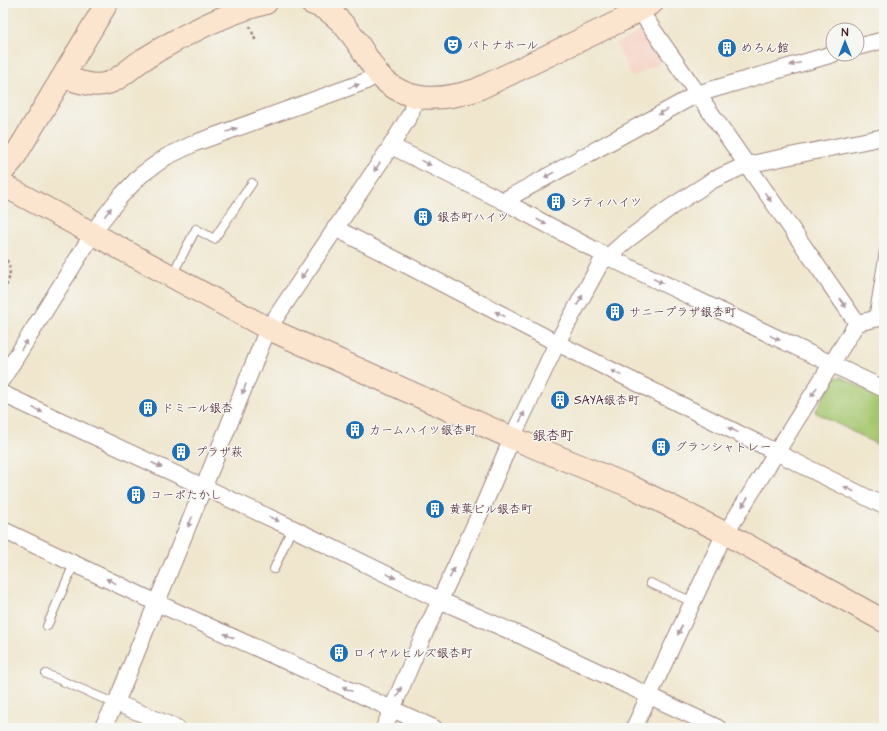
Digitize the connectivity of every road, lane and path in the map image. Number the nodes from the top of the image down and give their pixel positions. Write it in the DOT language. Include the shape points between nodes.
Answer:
graph roads {
  1 [pos="107,3"];
  2 [pos="266,3"];
  3 [pos="311,3"];
  4 [pos="646,7"];
  5 [pos="249,23"];
  6 [pos="884,40"];
  7 [pos="256,42"];
  8 [pos="865,45"];
  9 [pos="825,56"];
  10 [pos="379,74"];
  11 [pos="63,77"];
  12 [pos="697,94"];
  13 [pos="415,96"];
  14 [pos="884,137"];
  15 [pos="391,146"];
  16 [pos="746,165"];
  17 [pos="3,171"];
  18 [pos="252,183"];
  19 [pos="3,185"];
  20 [pos="503,201"];
  21 [pos="335,228"];
  22 [pos="93,233"];
  23 [pos="884,251"];
  24 [pos="3,255"];
  25 [pos="608,257"];
  26 [pos="171,276"];
  27 [pos="3,291"];
  28 [pos="879,318"];
  29 [pos="857,323"];
  30 [pos="269,329"];
  31 [pos="556,343"];
  32 [pos="830,364"];
  33 [pos="3,378"];
  34 [pos="884,389"];
  35 [pos="3,394"];
  36 [pos="512,438"];
  37 [pos="777,453"];
  38 [pos="205,487"];
  39 [pos="884,506"];
  40 [pos="292,528"];
  41 [pos="3,530"];
  42 [pos="725,533"];
  43 [pos="74,564"];
  44 [pos="274,569"];
  45 [pos="650,583"];
  46 [pos="439,600"];
  47 [pos="693,602"];
  48 [pos="157,603"];
  49 [pos="884,621"];
  50 [pos="47,626"];
  51 [pos="46,674"];
  52 [pos="649,696"];
  53 [pos="116,703"];
  54 [pos="392,709"];
  55 [pos="711,727"];
  56 [pos="102,728"];
  57 [pos="177,728"];
  58 [pos="384,728"];
  59 [pos="434,728"];
  60 [pos="634,728"];
  1 -- 11 [label="street"];
  2 -- 11 [label="street" via="215,21 162,48 108,83 85,83"];
  3 -- 10 [label="street" via="328,10 343,22"];
  4 -- 12 [label="street"];
  4 -- 13 [label="street" via="476,90 454,97 432,99"];
  5 -- 7 [label="path"];
  6 -- 8 [label="street"];
  9 -- 12 [label="street, one-way"];
  10 -- 13 [label="street" via="398,90"];
  22 -- 10 [label="street, one-way" via="119,198 141,175 166,157 195,143 364,82"];
  11 -- 17 [label="street" via="12,161"];
  12 -- 16 [label="street"];
  12 -- 20 [label="street, one-way"];
  13 -- 15 [label="street" via="410,113"];
  14 -- 16 [label="street"];
  15 -- 20 [label="street, one-way"];
  15 -- 21 [label="street, one-way"];
  16 -- 25 [label="street" via="713,180 671,207"];
  16 -- 29 [label="street, one-way"];
  18 -- 26 [label="lane" via="214,239 196,229"];
  19 -- 22 [label="street"];
  20 -- 25 [label="street, one-way"];
  21 -- 30 [label="street, one-way"];
  31 -- 21 [label="street, one-way"];
  22 -- 26 [label="street"];
  33 -- 22 [label="street, one-way"];
  23 -- 28 [label="lane"];
  24 -- 27 [label="path" via="10,267 8,282"];
  31 -- 25 [label="street, one-way" via="600,264"];
  25 -- 32 [label="street, one-way"];
  26 -- 30 [label="street"];
  28 -- 29 [label="street"];
  29 -- 32 [label="street"];
  30 -- 36 [label="street"];
  30 -- 38 [label="street, one-way"];
  36 -- 31 [label="street, one-way"];
  37 -- 31 [label="street, one-way"];
  32 -- 34 [label="street"];
  32 -- 37 [label="street, one-way"];
  35 -- 38 [label="street, one-way"];
  36 -- 42 [label="street" via="632,487"];
  46 -- 36 [label="street, one-way"];
  39 -- 37 [label="street, one-way"];
  37 -- 42 [label="street, one-way"];
  38 -- 40 [label="street, one-way"];
  38 -- 48 [label="street, one-way"];
  40 -- 44 [label="lane"];
  40 -- 46 [label="street, one-way"];
  41 -- 43 [label="street"];
  42 -- 47 [label="street"];
  42 -- 49 [label="street"];
  48 -- 43 [label="street, one-way"];
  43 -- 50 [label="lane"];
  45 -- 47 [label="lane"];
  46 -- 52 [label="street"];
  54 -- 46 [label="street, one-way"];
  47 -- 52 [label="street, one-way"];
  48 -- 53 [label="street"];
  54 -- 48 [label="street, one-way"];
  51 -- 53 [label="lane"];
  52 -- 55 [label="street"];
  52 -- 60 [label="street"];
  53 -- 56 [label="street"];
  53 -- 57 [label="street"];
  54 -- 58 [label="street"];
  54 -- 59 [label="street"];
}
